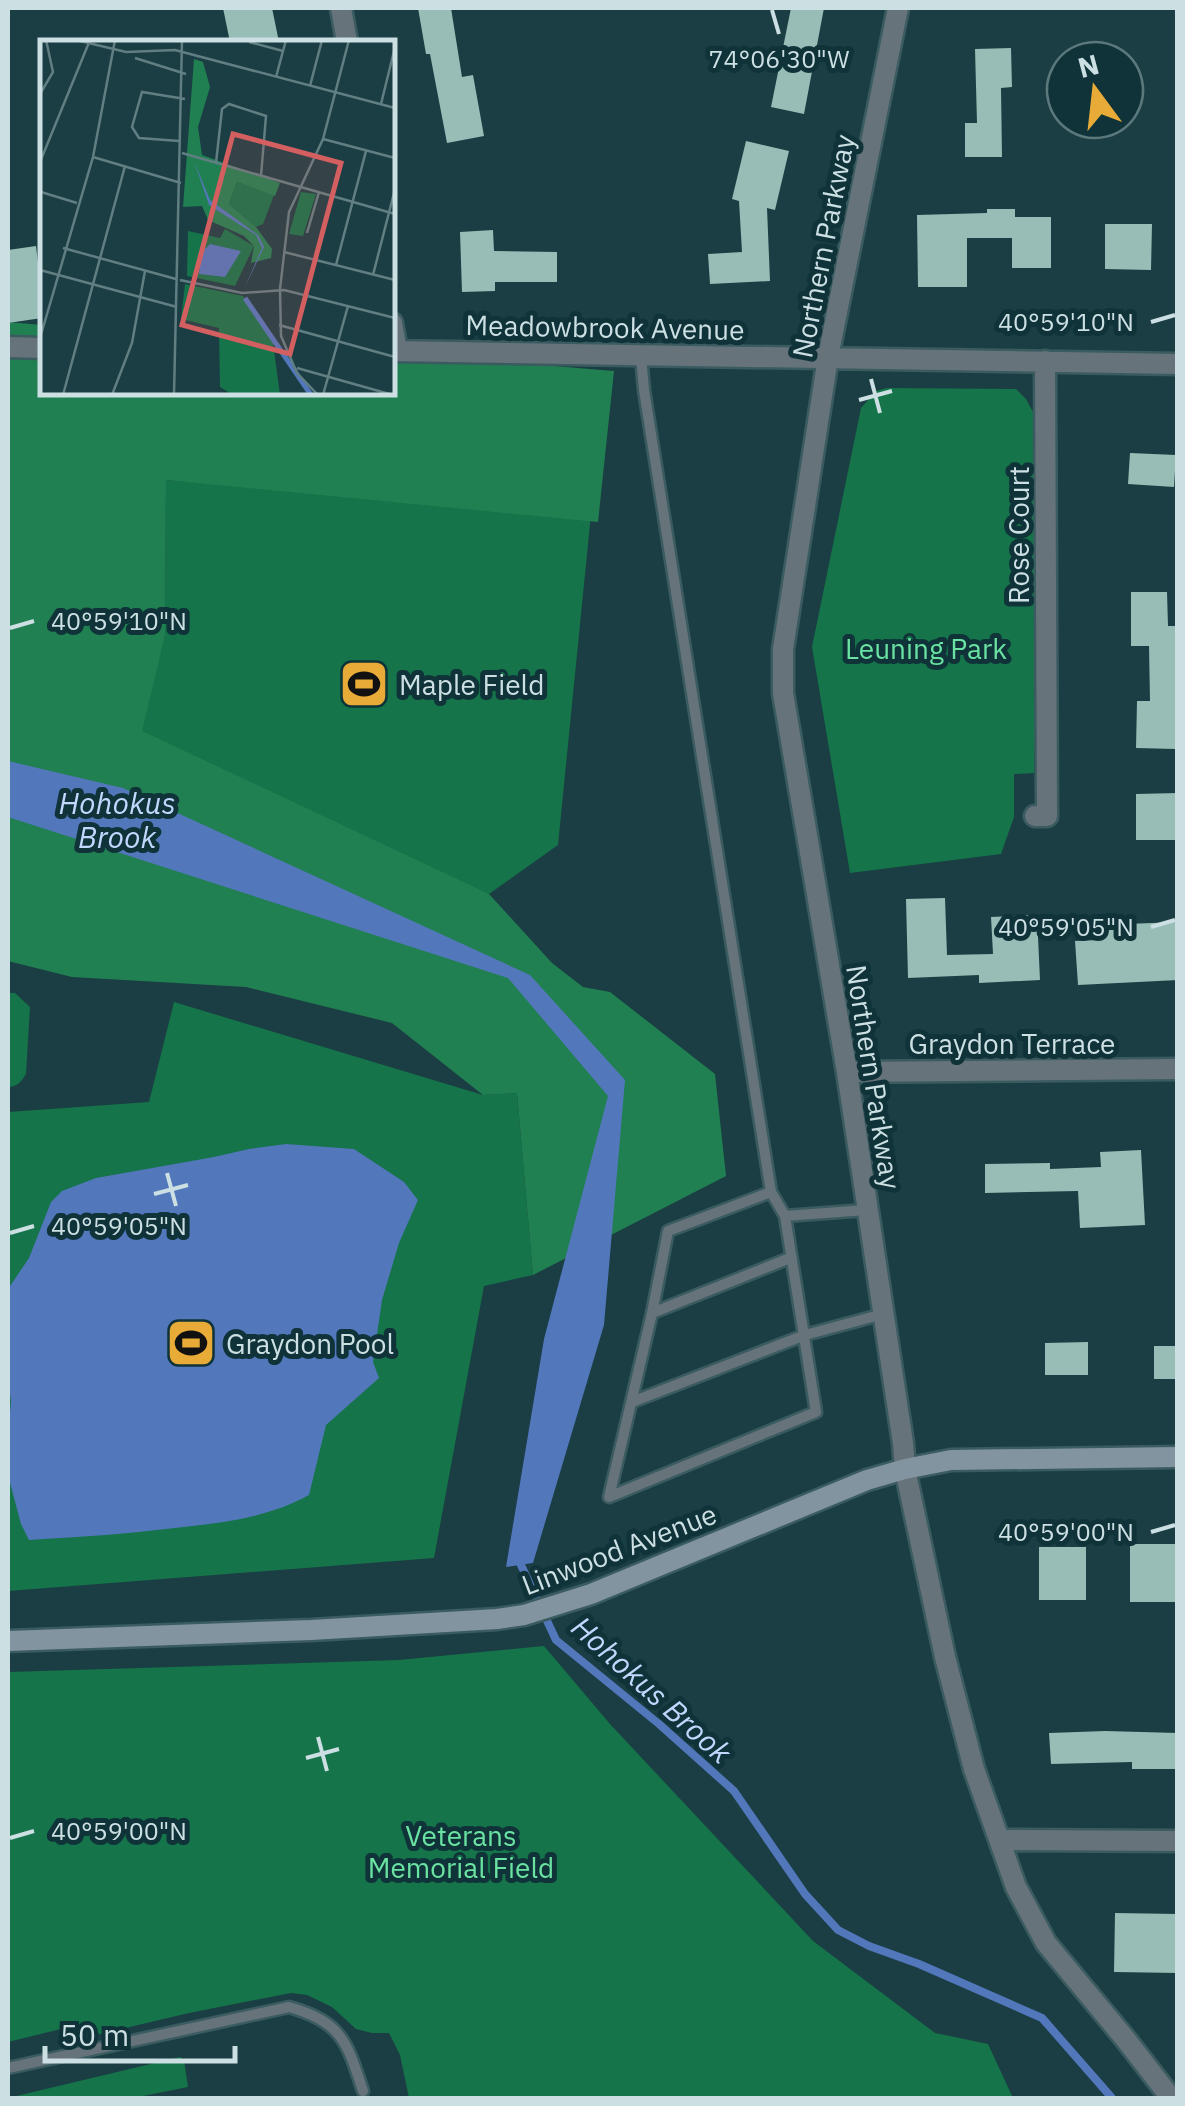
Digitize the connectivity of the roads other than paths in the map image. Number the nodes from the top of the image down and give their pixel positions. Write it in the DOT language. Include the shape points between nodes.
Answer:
graph roads {
  1 [pos="341,8"];
  2 [pos="898,8"];
  3 [pos="346,40"];
  4 [pos="8,347"];
  5 [pos="40,348"];
  6 [pos="395,351"];
  7 [pos="641,354"];
  8 [pos="828,358"];
  9 [pos="1044,361"];
  10 [pos="1178,364"];
  11 [pos="1035,816"];
  12 [pos="1178,1070"];
  13 [pos="847,1072"];
  14 [pos="771,1192"];
  15 [pos="866,1210"];
  16 [pos="785,1216"];
  17 [pos="790,1258"];
  18 [pos="652,1313"];
  19 [pos="883,1314"];
  20 [pos="805,1335"];
  21 [pos="632,1402"];
  22 [pos="1178,1457"];
  23 [pos="905,1469"];
  24 [pos="8,1642"];
  25 [pos="1000,1840"];
  26 [pos="1178,1841"];
  27 [pos="8,2068"];
  28 [pos="363,2091"];
  29 [pos="1171,2098"];
  1 -- 3 [label="street"];
  2 -- 8 [label="street, Northern Parkway"];
  4 -- 5 [label="street"];
  6 -- 7 [label="street, Meadowbrook Avenue"];
  7 -- 8 [label="street, Meadowbrook Avenue"];
  7 -- 14 [label="lane"];
  8 -- 9 [label="street, Meadowbrook Avenue"];
  8 -- 13 [label="street, Northern Parkway" via="783,649 783,693"];
  9 -- 10 [label="street, Meadowbrook Avenue"];
  9 -- 11 [label="street, Rose Court" via="1047,816"];
  12 -- 13 [label="street, Graydon Terrace"];
  13 -- 15 [label="street, Northern Parkway"];
  14 -- 16 [label="lane"];
  14 -- 18 [label="lane" via="668,1231"];
  15 -- 16 [label="lane"];
  15 -- 19 [label="street, Northern Parkway"];
  16 -- 17 [label="lane"];
  17 -- 18 [label="lane"];
  17 -- 20 [label="lane"];
  18 -- 21 [label="lane"];
  19 -- 20 [label="lane"];
  19 -- 23 [label="street, Northern Parkway"];
  20 -- 21 [label="lane"];
  20 -- 21 [label="lane" via="816,1412 609,1496"];
  22 -- 23 [label="main road, Linwood Avenue" via="951,1460"];
  23 -- 24 [label="main road, Linwood Avenue" via="524,1615"];
  23 -- 25 [label="street, Northern Parkway" via="945,1658"];
  25 -- 26 [label="street"];
  25 -- 29 [label="street, Northern Parkway" via="1046,1944"];
  27 -- 28 [label="lane" via="289,2006 313,2014 346,2042"];
}
